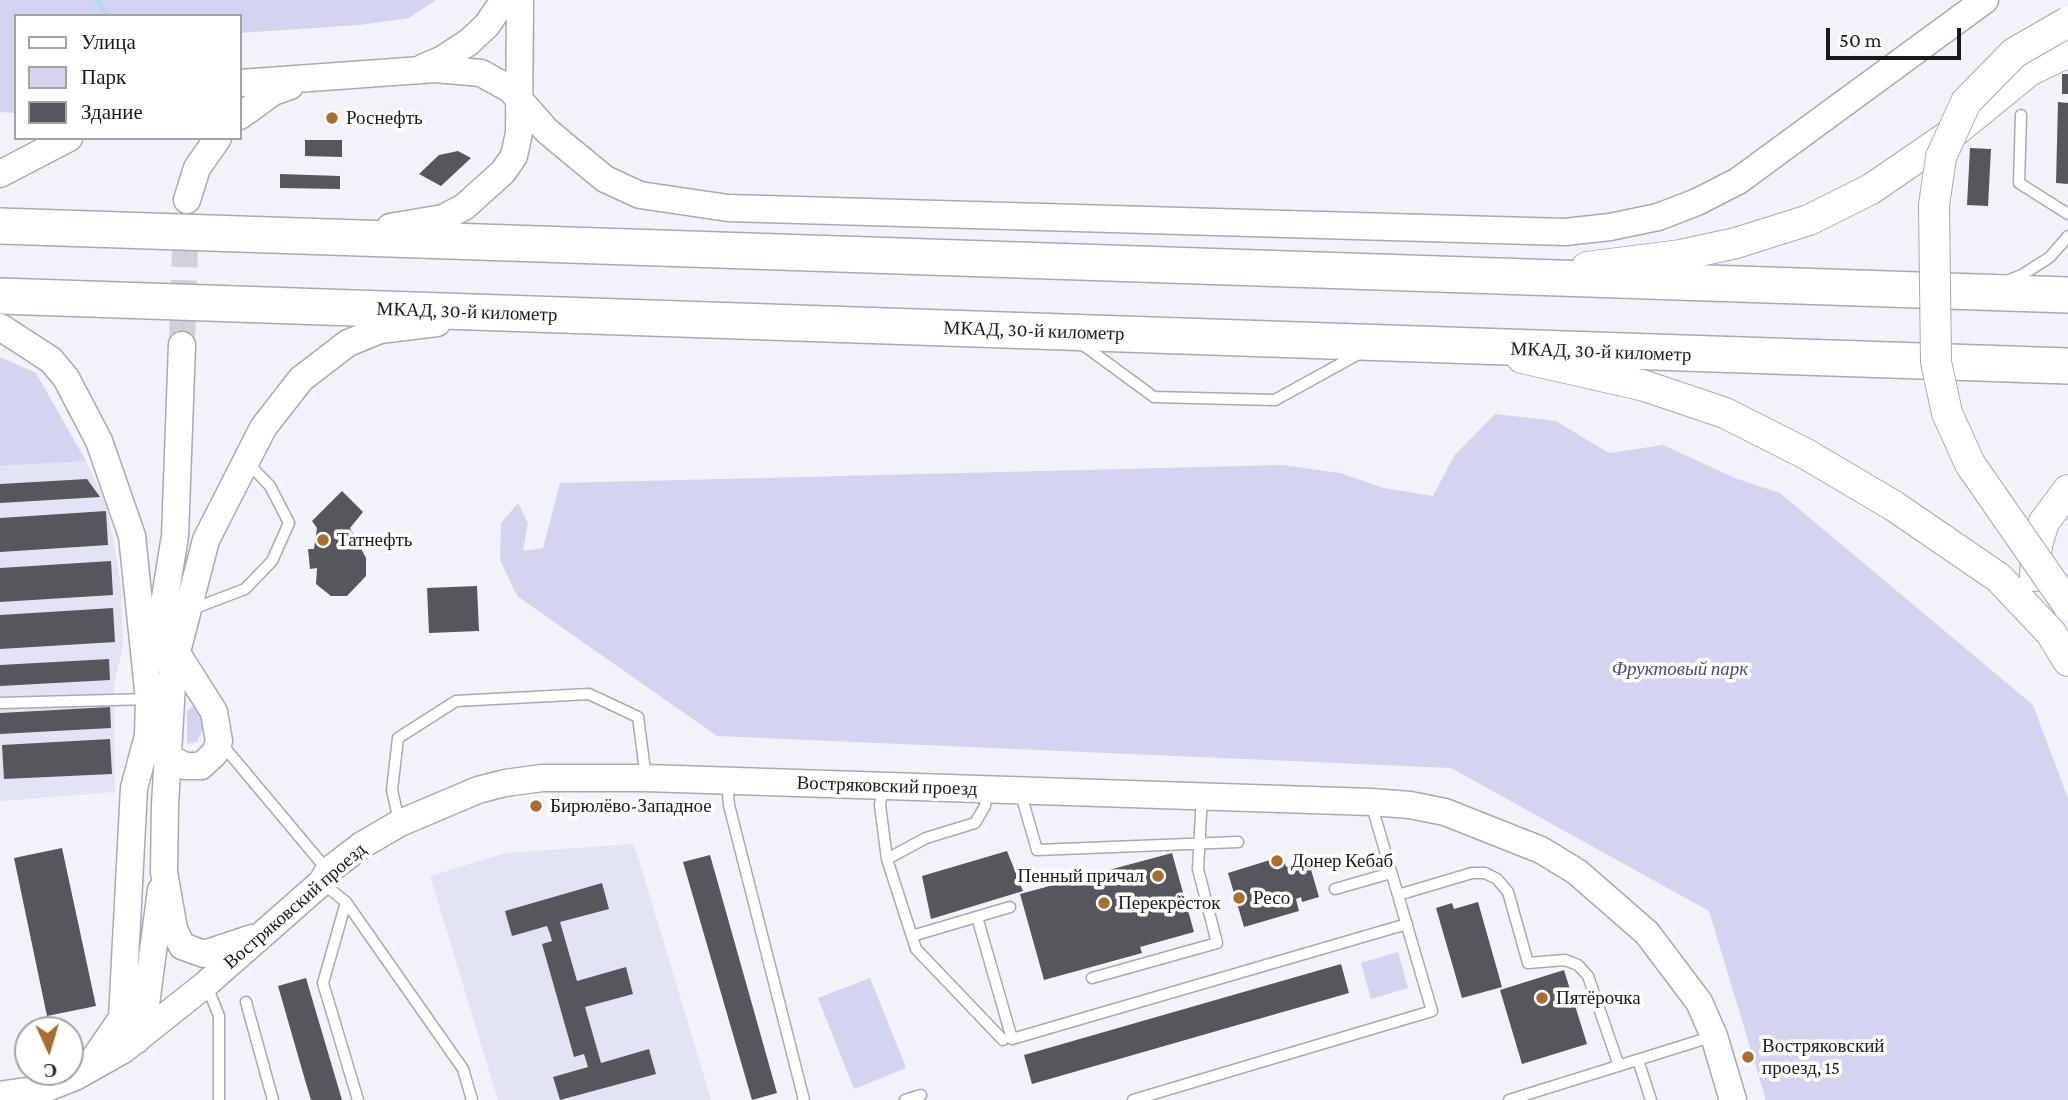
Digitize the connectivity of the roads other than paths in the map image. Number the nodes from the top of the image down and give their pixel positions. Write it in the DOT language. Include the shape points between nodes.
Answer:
graph roads {
  1 [pos="504,0"];
  2 [pos="520,0"];
  3 [pos="1985,0"];
  4 [pos="2068,22"];
  5 [pos="2068,52"];
  6 [pos="403,71"];
  7 [pos="333,77"];
  8 [pos="242,83"];
  9 [pos="520,102"];
  10 [pos="242,115"];
  11 [pos="2021,115"];
  12 [pos="65,140"];
  13 [pos="217,140"];
  14 [pos="0,174"];
  15 [pos="187,200"];
  16 [pos="2068,214"];
  17 [pos="0,226"];
  18 [pos="221,234"];
  19 [pos="2068,236"];
  20 [pos="1483,276"];
  21 [pos="1972,292"];
  22 [pos="2068,295"];
  23 [pos="0,296"];
  24 [pos="570,316"];
  25 [pos="0,327"];
  26 [pos="1066,332"];
  27 [pos="1380,343"];
  28 [pos="182,345"];
  29 [pos="1480,348"];
  30 [pos="2068,366"];
  31 [pos="245,460"];
  32 [pos="2068,490"];
  33 [pos="172,565"];
  34 [pos="2068,605"];
  35 [pos="187,611"];
  36 [pos="2051,634"];
  37 [pos="178,654"];
  38 [pos="2068,661"];
  39 [pos="149,699"];
  40 [pos="0,703"];
  41 [pos="148,736"];
  42 [pos="219,741"];
  43 [pos="169,758"];
  44 [pos="646,778"];
  45 [pos="727,780"];
  46 [pos="883,785"];
  47 [pos="987,789"];
  48 [pos="1020,790"];
  49 [pos="1202,796"];
  50 [pos="1371,802"];
  51 [pos="400,823"];
  52 [pos="1200,841"];
  53 [pos="1238,842"];
  54 [pos="887,859"];
  55 [pos="164,872"];
  56 [pos="1391,873"];
  57 [pos="325,877"];
  58 [pos="1335,889"];
  59 [pos="1398,895"];
  60 [pos="346,902"];
  61 [pos="1010,907"];
  62 [pos="977,917"];
  63 [pos="1407,924"];
  64 [pos="263,934"];
  65 [pos="912,936"];
  66 [pos="127,960"];
  67 [pos="1092,978"];
  68 [pos="206,984"];
  69 [pos="246,1002"];
  70 [pos="146,1026"];
  71 [pos="1714,1036"];
  72 [pos="1003,1040"];
  73 [pos="1638,1060"];
  74 [pos="1619,1066"];
  75 [pos="85,1072"];
  76 [pos="0,1095"];
  77 [pos="921,1095"];
  78 [pos="219,1100"];
  79 [pos="273,1100"];
  80 [pos="358,1100"];
  81 [pos="472,1100"];
  82 [pos="804,1100"];
  83 [pos="905,1100"];
  84 [pos="1133,1100"];
  85 [pos="1509,1100"];
  86 [pos="1651,1100"];
  87 [pos="1734,1100"];
  1 -- 6 [label="street" via="469,42 443,59"];
  2 -- 9 [label="street"];
  3 -- 9 [label="street" via="1738,181 1658,217 1564,232 742,209 676,202 640,195 605,179"];
  4 -- 34 [label="main road, bridge" via="2014,53 1966,102 1941,157 1934,205 1936,362 1947,413 1970,464"];
  5 -- 20 [label="main road" via="2029,71 1954,132 1883,181 1810,220 1681,255"];
  6 -- 7 [label="street"];
  6 -- 9 [label="street" via="481,73 497,79"];
  7 -- 8 [label="street"];
  7 -- 10 [label="street" via="273,92"];
  9 -- 18 [label="street" via="514,156 464,207 443,218 385,227"];
  11 -- 16 [label="lane" via="2019,183"];
  12 -- 14 [label="street"];
  13 -- 15 [label="street" via="197,168"];
  17 -- 18 [label="highway"];
  18 -- 20 [label="highway"];
  19 -- 21 [label="lane" via="2050,257 2022,275"];
  20 -- 21 [label="highway"];
  21 -- 22 [label="highway"];
  23 -- 24 [label="highway, МКАД, 30-й километр"];
  24 -- 26 [label="highway, МКАД, 30-й километр"];
  24 -- 31 [label="street" via="426,324 380,330 348,343 326,357 282,400"];
  25 -- 39 [label="street" via="51,360 83,405 99,441 132,536"];
  26 -- 27 [label="highway, МКАД, 30-й километр"];
  26 -- 27 [label="lane" via="1154,397 1275,400"];
  27 -- 29 [label="highway, МКАД, 30-й километр"];
  28 -- 33 [label="street"];
  29 -- 30 [label="highway, МКАД, 30-й километр"];
  29 -- 36 [label="main road" via="1645,386 1725,413 1850,480 1966,552 1999,578"];
  31 -- 35 [label="street" via="206,540"];
  31 -- 35 [label="lane" via="270,486 289,523 272,561 245,589"];
  32 -- 36 [label="main road" via="2044,522 2034,568 2035,588"];
  33 -- 37 [label="street" via="172,628"];
  33 -- 39 [label="street"];
  35 -- 37 [label="street"];
  36 -- 38 [label="main road"];
  37 -- 42 [label="street" via="215,712"];
  37 -- 43 [label="street" via="173,667"];
  39 -- 40 [label="lane"];
  39 -- 41 [label="street"];
  41 -- 43 [label="street"];
  41 -- 66 [label="street" via="134,788"];
  42 -- 43 [label="street" via="215,753 201,765 185,766"];
  42 -- 57 [label="lane"];
  43 -- 55 [label="street"];
  44 -- 45 [label="street, Востряковский проезд"];
  44 -- 51 [label="street, Востряковский проезд" via="542,778 505,783"];
  44 -- 51 [label="lane" via="638,717 589,694 456,701 398,738 392,790"];
  45 -- 46 [label="street, Востряковский проезд"];
  45 -- 82 [label="lane" via="729,805"];
  46 -- 47 [label="street, Востряковский проезд"];
  46 -- 54 [label="lane" via="880,805"];
  47 -- 48 [label="street, Востряковский проезд"];
  47 -- 54 [label="lane" via="985,806 975,823 926,838"];
  48 -- 49 [label="street, Востряковский проезд"];
  48 -- 52 [label="lane" via="1037,850"];
  49 -- 50 [label="street, Востряковский проезд"];
  49 -- 52 [label="lane"];
  50 -- 56 [label="lane"];
  50 -- 71 [label="street, Востряковский проезд" via="1410,805 1494,829 1577,872 1647,933 1699,1002"];
  51 -- 57 [label="street, Востряковский проезд" via="362,845"];
  52 -- 53 [label="lane"];
  52 -- 67 [label="lane" via="1198,869 1217,943"];
  54 -- 65 [label="lane"];
  55 -- 64 [label="street" via="174,929 182,946 204,954"];
  55 -- 70 [label="street"];
  56 -- 58 [label="lane"];
  56 -- 59 [label="lane"];
  57 -- 60 [label="lane"];
  57 -- 64 [label="street, Востряковский проезд"];
  59 -- 63 [label="lane"];
  59 -- 74 [label="lane" via="1465,874 1485,873 1497,879 1508,892 1528,964 1565,960 1588,976"];
  60 -- 80 [label="lane" via="323,983"];
  60 -- 81 [label="lane" via="463,1069"];
  61 -- 62 [label="lane"];
  62 -- 63 [label="lane" via="1012,1039"];
  62 -- 65 [label="lane"];
  63 -- 84 [label="lane" via="1432,1012"];
  64 -- 68 [label="street, Востряковский проезд"];
  65 -- 72 [label="lane" via="916,949"];
  66 -- 70 [label="street" via="133,996"];
  66 -- 75 [label="street" via="122,1018"];
  68 -- 70 [label="street, Востряковский проезд"];
  68 -- 78 [label="lane" via="219,1016"];
  69 -- 79 [label="lane"];
  70 -- 75 [label="street, Востряковский проезд"];
  71 -- 73 [label="lane"];
  71 -- 87 [label="street, Востряковский проезд"];
  73 -- 74 [label="lane"];
  73 -- 86 [label="lane"];
  74 -- 85 [label="lane"];
  75 -- 76 [label="street, Востряковский проезд" via="47,1087"];
  77 -- 83 [label="lane"];
}
